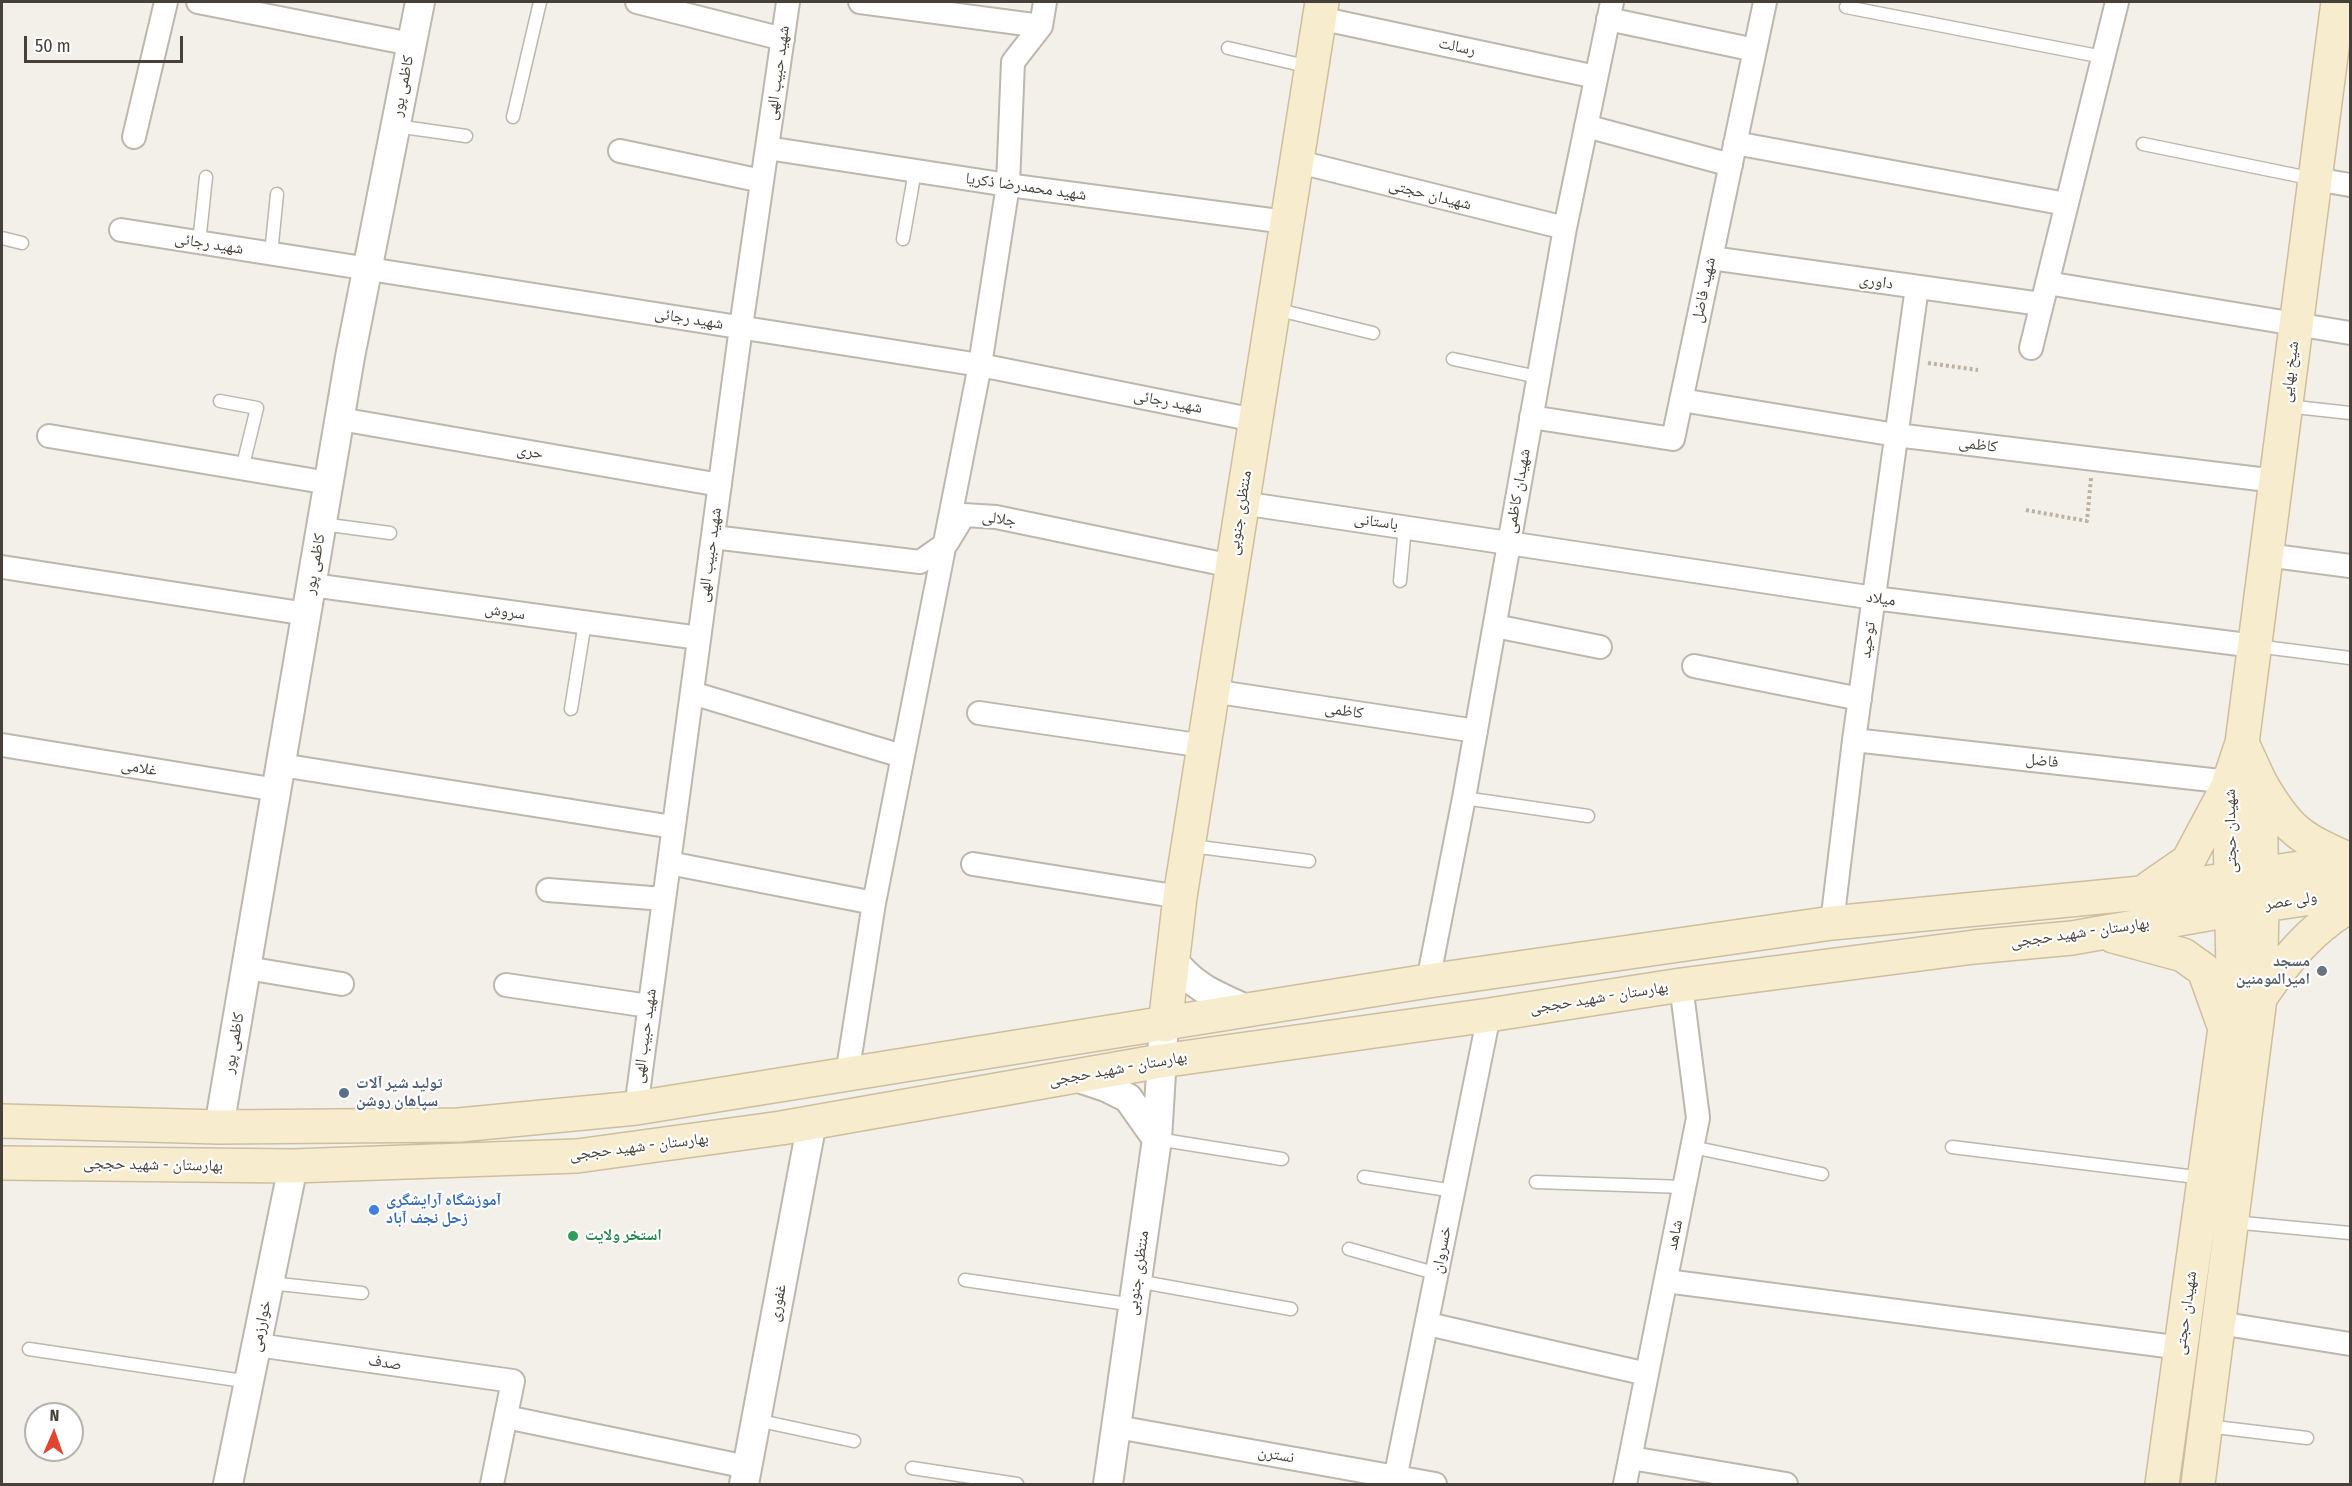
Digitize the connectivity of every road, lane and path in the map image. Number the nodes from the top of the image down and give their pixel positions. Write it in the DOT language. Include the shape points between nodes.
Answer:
graph roads {
  1 [pos="166,2"];
  2 [pos="198,2"];
  3 [pos="420,2"];
  4 [pos="540,2"];
  5 [pos="637,2"];
  6 [pos="788,2"];
  7 [pos="860,2"];
  8 [pos="1045,2"];
  9 [pos="1765,2"];
  10 [pos="2117,2"];
  11 [pos="1846,7"];
  12 [pos="1320,10"];
  13 [pos="1610,10"];
  14 [pos="2341,19"];
  15 [pos="1041,26"];
  16 [pos="783,39"];
  17 [pos="411,44"];
  18 [pos="1228,48"];
  19 [pos="1755,50"];
  20 [pos="2103,57"];
  21 [pos="1310,67"];
  22 [pos="1596,76"];
  23 [pos="513,117"];
  24 [pos="395,126"];
  25 [pos="1586,126"];
  26 [pos="466,136"];
  27 [pos="135,137"];
  28 [pos="2143,144"];
  29 [pos="767,148"];
  30 [pos="620,151"];
  31 [pos="1733,154"];
  32 [pos="1295,161"];
  33 [pos="915,171"];
  34 [pos="206,177"];
  35 [pos="2315,179"];
  36 [pos="762,181"];
  37 [pos="1008,185"];
  38 [pos="2350,185"];
  39 [pos="277,194"];
  40 [pos="2066,204"];
  41 [pos="1286,222"];
  42 [pos="1565,228"];
  43 [pos="121,230"];
  44 [pos="2,238"];
  45 [pos="903,238"];
  46 [pos="22,243"];
  47 [pos="199,243"];
  48 [pos="271,254"];
  49 [pos="1711,258"];
  50 [pos="367,270"];
  51 [pos="1917,287"];
  52 [pos="2044,294"];
  53 [pos="1272,308"];
  54 [pos="2296,324"];
  55 [pos="741,327"];
  56 [pos="1373,333"];
  57 [pos="2350,333"];
  58 [pos="2031,348"];
  59 [pos="1453,359"];
  60 [pos="1907,360"];
  61 [pos="980,365"];
  62 [pos="1978,370"];
  63 [pos="1538,377"];
  64 [pos="1681,400"];
  65 [pos="220,401"];
  66 [pos="2286,406"];
  67 [pos="2350,413"];
  68 [pos="1531,417"];
  69 [pos="340,419"];
  70 [pos="1255,420"];
  71 [pos="1896,435"];
  72 [pos="49,436"];
  73 [pos="2093,459"];
  74 [pos="242,468"];
  75 [pos="2276,481"];
  76 [pos="329,483"];
  77 [pos="720,485"];
  78 [pos="1242,503"];
  79 [pos="2026,510"];
  80 [pos="322,524"];
  81 [pos="1405,526"];
  82 [pos="390,533"];
  83 [pos="713,537"];
  84 [pos="1509,542"];
  85 [pos="947,543"];
  86 [pos="2266,555"];
  87 [pos="1232,566"];
  88 [pos="2350,566"];
  89 [pos="2,567"];
  90 [pos="1400,581"];
  91 [pos="312,585"];
  92 [pos="1874,598"];
  93 [pos="307,614"];
  94 [pos="585,622"];
  95 [pos="1495,626"];
  96 [pos="699,638"];
  97 [pos="2254,646"];
  98 [pos="1600,647"];
  99 [pos="2350,658"];
  100 [pos="1694,666"];
  101 [pos="1212,691"];
  102 [pos="692,693"];
  103 [pos="1860,699"];
  104 [pos="571,710"];
  105 [pos="979,713"];
  106 [pos="1476,731"];
  107 [pos="1854,740"];
  108 [pos="2242,743"];
  109 [pos="2,745"];
  110 [pos="1204,746"];
  111 [pos="902,756"];
  112 [pos="279,778"];
  113 [pos="2245,782"];
  114 [pos="1464,798"];
  115 [pos="1588,816"];
  116 [pos="673,827"];
  117 [pos="1188,846"];
  118 [pos="2350,860"];
  119 [pos="1308,861"];
  120 [pos="669,862"];
  121 [pos="973,864"];
  122 [pos="2241,887"];
  123 [pos="548,890"];
  124 [pos="2350,892"];
  125 [pos="2141,893"];
  126 [pos="1180,897"];
  127 [pos="664,899"];
  128 [pos="874,903"];
  129 [pos="2262,906"];
  130 [pos="2350,906"];
  131 [pos="1832,922"];
  132 [pos="2072,938"];
  133 [pos="1171,958"];
  134 [pos="247,968"];
  135 [pos="1428,981"];
  136 [pos="342,984"];
  137 [pos="1681,985"];
  138 [pos="506,986"];
  139 [pos="2260,998"];
  140 [pos="649,1006"];
  141 [pos="1248,1010"];
  142 [pos="1489,1015"];
  143 [pos="1165,1025"];
  144 [pos="2226,1032"];
  145 [pos="1161,1061"];
  146 [pos="847,1075"];
  147 [pos="1076,1077"];
  148 [pos="636,1108"];
  149 [pos="2,1121"];
  150 [pos="812,1122"];
  151 [pos="219,1127"];
  152 [pos="1157,1139"];
  153 [pos="1692,1147"];
  154 [pos="1952,1147"];
  155 [pos="1282,1159"];
  156 [pos="2,1163"];
  157 [pos="293,1166"];
  158 [pos="1822,1174"];
  159 [pos="1364,1177"];
  160 [pos="2206,1178"];
  161 [pos="1536,1182"];
  162 [pos="1684,1187"];
  163 [pos="1454,1191"];
  164 [pos="2231,1222"];
  165 [pos="2350,1233"];
  166 [pos="1349,1249"];
  167 [pos="1438,1274"];
  168 [pos="965,1280"];
  169 [pos="1666,1281"];
  170 [pos="270,1283"];
  171 [pos="362,1293"];
  172 [pos="1136,1293"];
  173 [pos="1291,1309"];
  174 [pos="2219,1323"];
  175 [pos="1428,1324"];
  176 [pos="2350,1344"];
  177 [pos="257,1345"];
  178 [pos="2182,1348"];
  179 [pos="29,1349"];
  180 [pos="1647,1374"];
  181 [pos="249,1382"];
  182 [pos="506,1417"];
  183 [pos="756,1420"];
  184 [pos="2206,1426"];
  185 [pos="1118,1427"];
  186 [pos="2307,1438"];
  187 [pos="854,1442"];
  188 [pos="1630,1458"];
  189 [pos="912,1468"];
  190 [pos="746,1476"];
  191 [pos="1394,1480"];
  192 [pos="229,1484"];
  193 [pos="492,1485"];
  194 [pos="1017,1485"];
  195 [pos="1108,1485"];
  196 [pos="1435,1485"];
  197 [pos="1625,1485"];
  198 [pos="1786,1485"];
  199 [pos="2162,1485"];
  200 [pos="2198,1485"];
  1 -- 27 [label="street"];
  2 -- 17 [label="street"];
  3 -- 17 [label="street, کاظمی پور"];
  4 -- 23 [label="lane"];
  5 -- 16 [label="street"];
  6 -- 16 [label="street, شهید حبیب الهی"];
  7 -- 15 [label="street"];
  8 -- 15 [label="street"];
  9 -- 19 [label="street, شهید فاضل"];
  10 -- 20 [label="street"];
  11 -- 20 [label="lane"];
  12 -- 21 [label="main road, منتظری جنوبی"];
  12 -- 22 [label="street, رسالت"];
  13 -- 19 [label="street"];
  13 -- 22 [label="street, شهیدان کاظمی"];
  14 -- 35 [label="main road, شیخ بهایی"];
  15 -- 37 [label="street" via="1013,62"];
  16 -- 29 [label="street, شهید حبیب الهی"];
  17 -- 24 [label="street, کاظمی پور"];
  18 -- 21 [label="lane"];
  19 -- 31 [label="street, شهید فاضل"];
  20 -- 40 [label="street"];
  21 -- 32 [label="main road, منتظری جنوبی"];
  22 -- 25 [label="street, شهیدان کاظمی"];
  24 -- 26 [label="lane"];
  24 -- 50 [label="street, کاظمی پور"];
  25 -- 31 [label="street"];
  25 -- 42 [label="street, شهیدان کاظمی"];
  28 -- 35 [label="lane"];
  29 -- 33 [label="street, شهید محمدرضا ذکریا"];
  29 -- 36 [label="street, شهید حبیب الهی"];
  30 -- 36 [label="street"];
  31 -- 40 [label="street"];
  31 -- 49 [label="street, شهید فاضل"];
  32 -- 41 [label="main road, منتظری جنوبی"];
  32 -- 42 [label="street, شهیدان حجتی"];
  33 -- 37 [label="street, شهید محمدرضا ذکریا"];
  33 -- 45 [label="lane"];
  34 -- 47 [label="lane"];
  35 -- 38 [label="street"];
  35 -- 54 [label="main road, شیخ بهایی"];
  36 -- 55 [label="street, شهید حبیب الهی"];
  37 -- 41 [label="street, شهید محمدرضا ذکریا"];
  37 -- 61 [label="street"];
  39 -- 48 [label="lane"];
  40 -- 52 [label="street"];
  41 -- 53 [label="main road, منتظری جنوبی"];
  42 -- 63 [label="street, شهیدان کاظمی"];
  43 -- 47 [label="street, شهید رجائی"];
  44 -- 46 [label="lane"];
  47 -- 48 [label="street, شهید رجائی"];
  48 -- 50 [label="street, شهید رجائی"];
  49 -- 51 [label="street, داوری"];
  49 -- 64 [label="street, شهید فاضل"];
  50 -- 55 [label="street, شهید رجائی"];
  50 -- 69 [label="street, کاظمی پور"];
  51 -- 52 [label="street, داوری"];
  51 -- 60 [label="street, توحید"];
  52 -- 54 [label="street, داوری"];
  52 -- 58 [label="street"];
  53 -- 56 [label="lane"];
  53 -- 70 [label="main road, منتظری جنوبی"];
  54 -- 57 [label="street, داوری"];
  54 -- 66 [label="main road, شیخ بهایی"];
  55 -- 61 [label="street, شهید رجائی"];
  55 -- 77 [label="street, شهید حبیب الهی"];
  59 -- 63 [label="lane"];
  60 -- 62 [label="path"];
  60 -- 71 [label="street, توحید"];
  61 -- 70 [label="street, شهید رجائی"];
  61 -- 85 [label="street"];
  63 -- 68 [label="street, شهیدان کاظمی"];
  64 -- 68 [label="street, شهید فاضل" via="1673,439"];
  64 -- 71 [label="street, کاظمی"];
  65 -- 74 [label="lane" via="257,408"];
  66 -- 67 [label="lane"];
  66 -- 75 [label="main road, شیخ بهایی"];
  68 -- 84 [label="street, شهیدان کاظمی"];
  69 -- 76 [label="street, کاظمی پور"];
  69 -- 77 [label="street, حری"];
  70 -- 78 [label="main road, منتظری جنوبی"];
  71 -- 73 [label="street, کاظمی"];
  71 -- 92 [label="street, توحید"];
  72 -- 74 [label="street"];
  73 -- 75 [label="street, کاظمی"];
  73 -- 79 [label="path" via="2087,521"];
  74 -- 76 [label="street"];
  75 -- 86 [label="main road, شیخ بهایی"];
  76 -- 80 [label="street, کاظمی پور"];
  77 -- 83 [label="street, شهید حبیب الهی"];
  78 -- 81 [label="street, باستانی"];
  78 -- 87 [label="main road, منتظری جنوبی"];
  80 -- 82 [label="lane"];
  80 -- 91 [label="street, کاظمی پور"];
  81 -- 84 [label="street, باستانی"];
  81 -- 90 [label="lane"];
  83 -- 85 [label="street, جلالی" via="920,562"];
  83 -- 96 [label="street, شهید حبیب الهی"];
  84 -- 92 [label="street, میلاد"];
  84 -- 95 [label="street, شهیدان کاظمی"];
  85 -- 87 [label="street, جلالی" via="964,516 996,517"];
  85 -- 111 [label="street"];
  86 -- 88 [label="street"];
  86 -- 97 [label="main road, شیخ بهایی"];
  87 -- 101 [label="main road, منتظری جنوبی"];
  89 -- 93 [label="street"];
  91 -- 93 [label="street, کاظمی پور"];
  91 -- 94 [label="street, سروش"];
  92 -- 97 [label="street, میلاد"];
  92 -- 103 [label="street, توحید"];
  93 -- 112 [label="street, کاظمی پور"];
  94 -- 96 [label="street, سروش"];
  94 -- 104 [label="lane"];
  95 -- 98 [label="street"];
  95 -- 106 [label="street, شهیدان کاظمی"];
  96 -- 102 [label="street, شهید حبیب الهی"];
  97 -- 99 [label="lane"];
  97 -- 108 [label="main road, شیخ بهایی"];
  100 -- 103 [label="street"];
  101 -- 106 [label="street, کاظمی"];
  101 -- 110 [label="main road, منتظری جنوبی"];
  102 -- 111 [label="street"];
  102 -- 116 [label="street, شهید حبیب الهی"];
  103 -- 107 [label="street, توحید"];
  105 -- 110 [label="street"];
  106 -- 114 [label="street, شهیدان کاظمی"];
  107 -- 113 [label="street, فاضل"];
  107 -- 131 [label="street, توحید"];
  108 -- 113 [label="main road, شهیدان حجتی"];
  109 -- 112 [label="street, غلامی"];
  110 -- 117 [label="main road, منتظری جنوبی"];
  111 -- 128 [label="street"];
  112 -- 116 [label="street, غلامی"];
  112 -- 134 [label="street, کاظمی پور"];
  113 -- 118 [label="main road" via="2288,826 2312,843"];
  113 -- 122 [label="main road, شهیدان حجتی"];
  113 -- 125 [label="main road" via="2214,817 2188,861"];
  114 -- 115 [label="lane"];
  114 -- 135 [label="street, شهیدان کاظمی"];
  116 -- 120 [label="street, شهید حبیب الهی"];
  117 -- 119 [label="lane"];
  117 -- 126 [label="main road, منتظری جنوبی"];
  118 -- 122 [label="main road, ولی عصر"];
  120 -- 127 [label="street, شهید حبیب الهی"];
  120 -- 128 [label="street"];
  121 -- 126 [label="street"];
  122 -- 125 [label="main road, بهارستان - شهید حججی"];
  122 -- 129 [label="main road, شهیدان حجتی"];
  122 -- 132 [label="main road, بهارستان - شهید حججی"];
  122 -- 144 [label="main road, شهیدان حجتی"];
  123 -- 127 [label="street"];
  124 -- 129 [label="main road, ولی عصر"];
  125 -- 131 [label="main road, بهارستان - شهید حججی"];
  126 -- 133 [label="main road, منتظری جنوبی"];
  127 -- 140 [label="street, شهید حبیب الهی"];
  128 -- 146 [label="street"];
  129 -- 139 [label="main road, شهیدان حجتی"];
  130 -- 139 [label="main road" via="2299,944"];
  131 -- 135 [label="main road, بهارستان - شهید حججی"];
  132 -- 137 [label="main road, بهارستان - شهید حججی"];
  132 -- 144 [label="main road" via="2113,935 2183,955 2204,970"];
  133 -- 141 [label="street" via="1185,977 1204,991"];
  133 -- 143 [label="main road, منتظری جنوبی"];
  134 -- 136 [label="street"];
  134 -- 151 [label="street, کاظمی پور"];
  135 -- 141 [label="main road, بهارستان - شهید حججی"];
  137 -- 142 [label="main road, بهارستان - شهید حججی"];
  137 -- 153 [label="street, شاهد" via="1698,1118"];
  138 -- 140 [label="street"];
  139 -- 164 [label="main road, شهیدان حجتی"];
  140 -- 148 [label="street, شهید حبیب الهی"];
  141 -- 143 [label="main road, بهارستان - شهید حججی"];
  142 -- 145 [label="main road, بهارستان - شهید حججی"];
  142 -- 163 [label="street, خسروان"];
  143 -- 145 [label="street, منتظری جنوبی"];
  143 -- 146 [label="main road, بهارستان - شهید حججی"];
  144 -- 160 [label="main road, شهیدان حجتی"];
  145 -- 147 [label="main road, بهارستان - شهید حججی"];
  145 -- 152 [label="street, منتظری جنوبی"];
  146 -- 148 [label="main road, بهارستان - شهید حججی"];
  147 -- 150 [label="main road, بهارستان - شهید حججی"];
  147 -- 152 [label="street" via="1128,1098"];
  148 -- 151 [label="main road, بهارستان - شهید حججی" via="459,1125"];
  149 -- 151 [label="main road, بهارستان - شهید حججی"];
  150 -- 157 [label="main road, بهارستان - شهید حججی" via="577,1156"];
  150 -- 183 [label="street, غفوری"];
  152 -- 155 [label="lane"];
  152 -- 172 [label="street, منتظری جنوبی"];
  153 -- 158 [label="lane"];
  153 -- 162 [label="street, شاهد"];
  154 -- 160 [label="lane"];
  156 -- 157 [label="main road, بهارستان - شهید حججی"];
  157 -- 170 [label="street, خوارزمی"];
  159 -- 163 [label="lane"];
  160 -- 178 [label="main road, شهیدان حجتی"];
  161 -- 162 [label="lane"];
  162 -- 169 [label="street, شاهد"];
  163 -- 167 [label="street, خسروان"];
  164 -- 165 [label="lane"];
  164 -- 174 [label="main road, شهیدان حجتی"];
  166 -- 167 [label="lane"];
  167 -- 175 [label="street, خسروان"];
  168 -- 172 [label="lane"];
  169 -- 178 [label="street"];
  169 -- 180 [label="street, شاهد"];
  170 -- 171 [label="lane"];
  170 -- 177 [label="street, خوارزمی"];
  172 -- 173 [label="lane"];
  172 -- 185 [label="street, منتظری جنوبی"];
  174 -- 176 [label="street"];
  174 -- 184 [label="main road, شهیدان حجتی"];
  175 -- 180 [label="street"];
  175 -- 191 [label="street, خسروان"];
  177 -- 181 [label="street, خوارزمی"];
  177 -- 182 [label="street, صدف" via="513,1381"];
  178 -- 199 [label="main road, شهیدان حجتی"];
  179 -- 181 [label="lane"];
  180 -- 188 [label="street, شاهد"];
  181 -- 192 [label="street, خوارزمی"];
  182 -- 190 [label="street"];
  182 -- 193 [label="street"];
  183 -- 187 [label="lane"];
  183 -- 190 [label="street, غفوری"];
  184 -- 186 [label="lane"];
  184 -- 200 [label="main road, شهیدان حجتی"];
  185 -- 191 [label="street, نسترن"];
  185 -- 195 [label="street, منتظری جنوبی"];
  188 -- 197 [label="street, شاهد"];
  188 -- 198 [label="street"];
  189 -- 194 [label="lane"];
  191 -- 196 [label="street, نسترن"];
}
